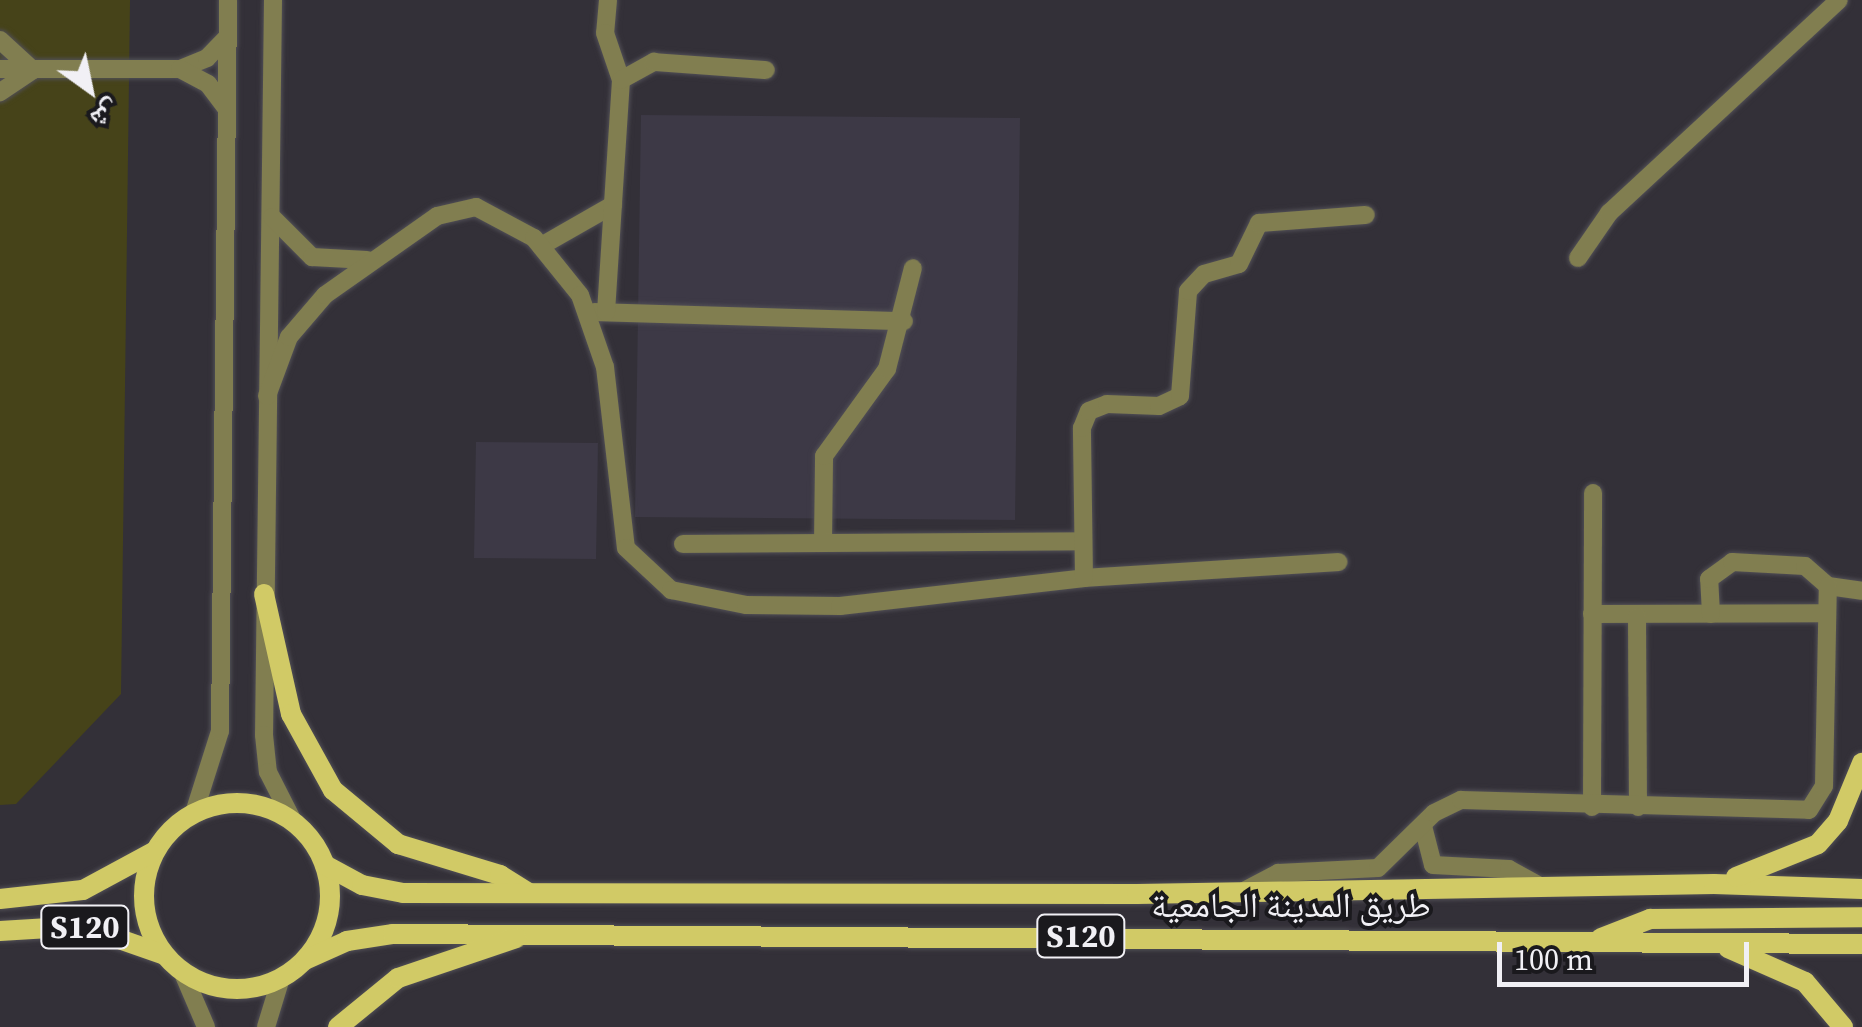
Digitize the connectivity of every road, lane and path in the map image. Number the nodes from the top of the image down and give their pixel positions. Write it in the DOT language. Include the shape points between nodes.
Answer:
graph roads {
  1 [pos="228,0"];
  2 [pos="274,0"];
  3 [pos="608,0"];
  4 [pos="1839,0"];
  5 [pos="227,37"];
  6 [pos="0,40"];
  7 [pos="0,69"];
  8 [pos="33,70"];
  9 [pos="180,70"];
  10 [pos="766,70"];
  11 [pos="622,80"];
  12 [pos="0,92"];
  13 [pos="226,109"];
  14 [pos="613,205"];
  15 [pos="270,214"];
  16 [pos="1366,216"];
  17 [pos="541,246"];
  18 [pos="1578,258"];
  19 [pos="372,259"];
  20 [pos="913,268"];
  21 [pos="597,312"];
  22 [pos="904,322"];
  23 [pos="267,396"];
  24 [pos="1593,493"];
  25 [pos="1084,541"];
  26 [pos="823,543"];
  27 [pos="683,544"];
  28 [pos="1338,562"];
  29 [pos="1084,578"];
  30 [pos="1828,586"];
  31 [pos="1862,592"];
  32 [pos="264,594"];
  33 [pos="1592,614"];
  34 [pos="1711,614"];
  35 [pos="1825,614"];
  36 [pos="1637,617"];
  37 [pos="1862,763"];
  38 [pos="1592,807"];
  39 [pos="1638,807"];
  40 [pos="194,813"];
  41 [pos="294,821"];
  42 [pos="1423,825"];
  43 [pos="156,850"];
  44 [pos="326,865"];
  45 [pos="1714,884"];
  46 [pos="1540,887"];
  47 [pos="1862,890"];
  48 [pos="1242,892"];
  49 [pos="529,894"];
  50 [pos="0,899"];
  51 [pos="1862,917"];
  52 [pos="0,931"];
  53 [pos="521,935"];
  54 [pos="1599,939"];
  55 [pos="1717,944"];
  56 [pos="1862,944"];
  57 [pos="165,955"];
  58 [pos="305,960"];
  59 [pos="182,971"];
  60 [pos="281,978"];
  61 [pos="206,1027"];
  62 [pos="266,1027"];
  63 [pos="338,1027"];
  64 [pos="1842,1027"];
  1 -- 5 [label="street"];
  2 -- 15 [label="street"];
  3 -- 11 [label="street" via="605,33"];
  4 -- 18 [label="street" via="1610,212"];
  5 -- 9 [label="street" via="207,58"];
  5 -- 13 [label="street"];
  6 -- 8 [label="street"];
  7 -- 8 [label="street"];
  8 -- 9 [label="street"];
  8 -- 12 [label="street"];
  9 -- 13 [label="street" via="208,84"];
  10 -- 11 [label="street" via="654,62"];
  11 -- 14 [label="street"];
  13 -- 40 [label="street" via="220,732"];
  14 -- 17 [label="street"];
  14 -- 21 [label="street"];
  15 -- 19 [label="street" via="312,257"];
  15 -- 23 [label="street"];
  16 -- 25 [label="street" via="1265,220 1239,264 1192,284 1180,396 1159,406 1100,405 1085,416"];
  17 -- 19 [label="street" via="502,215 462,208"];
  17 -- 21 [label="street"];
  19 -- 23 [label="street" via="298,325"];
  20 -- 22 [label="street"];
  21 -- 22 [label="street"];
  21 -- 29 [label="street" via="620,526 626,548 653,581 746,605 840,606"];
  22 -- 26 [label="street" via="887,369 824,456"];
  23 -- 32 [label="street"];
  24 -- 33 [label="street"];
  25 -- 26 [label="street"];
  25 -- 29 [label="street"];
  26 -- 27 [label="street"];
  28 -- 29 [label="street"];
  30 -- 31 [label="street"];
  30 -- 34 [label="street" via="1805,566 1724,564 1709,579"];
  30 -- 35 [label="street"];
  32 -- 41 [label="street" via="265,754"];
  32 -- 49 [label="main road" via="291,714 333,790 398,844 500,875"];
  33 -- 36 [label="street"];
  33 -- 38 [label="street"];
  34 -- 35 [label="street"];
  34 -- 36 [label="street"];
  35 -- 39 [label="street" via="1820,767 1806,798 1779,812"];
  36 -- 39 [label="street"];
  37 -- 45 [label="main road" via="1838,821 1818,844 1794,860"];
  38 -- 39 [label="street"];
  38 -- 42 [label="street" via="1460,800"];
  40 -- 41 [label="main road" via="256,804"];
  40 -- 43 [label="main road"];
  41 -- 44 [label="main road"];
  42 -- 46 [label="street" via="1433,865 1509,870"];
  42 -- 48 [label="street" via="1378,868 1278,873"];
  43 -- 50 [label="main road, S120" via="83,890"];
  43 -- 57 [label="main road" via="144,904"];
  44 -- 49 [label="main road, طريق المدينة الجامعية / S120" via="389,892"];
  44 -- 58 [label="main road" via="328,915"];
  45 -- 46 [label="main road, طريق المدينة الجامعية / S120"];
  45 -- 47 [label="main road, طريق المدينة الجامعية / S120"];
  46 -- 48 [label="main road, طريق المدينة الجامعية / S120"];
  48 -- 49 [label="main road, طريق المدينة الجامعية / S120"];
  51 -- 54 [label="main road" via="1650,919"];
  52 -- 57 [label="main road, S120" via="104,929"];
  53 -- 54 [label="main road, طريق المدينة الجامعية / S120"];
  53 -- 58 [label="main road, طريق المدينة الجامعية / S120" via="378,935"];
  53 -- 63 [label="main road" via="398,978"];
  54 -- 55 [label="main road, طريق المدينة الجامعية / S120"];
  55 -- 56 [label="main road, طريق المدينة الجامعية / S120"];
  55 -- 64 [label="main road" via="1805,982"];
  57 -- 59 [label="main road"];
  58 -- 60 [label="main road"];
  59 -- 60 [label="main road" via="241,989"];
  59 -- 61 [label="street"];
  60 -- 62 [label="street"];
}
